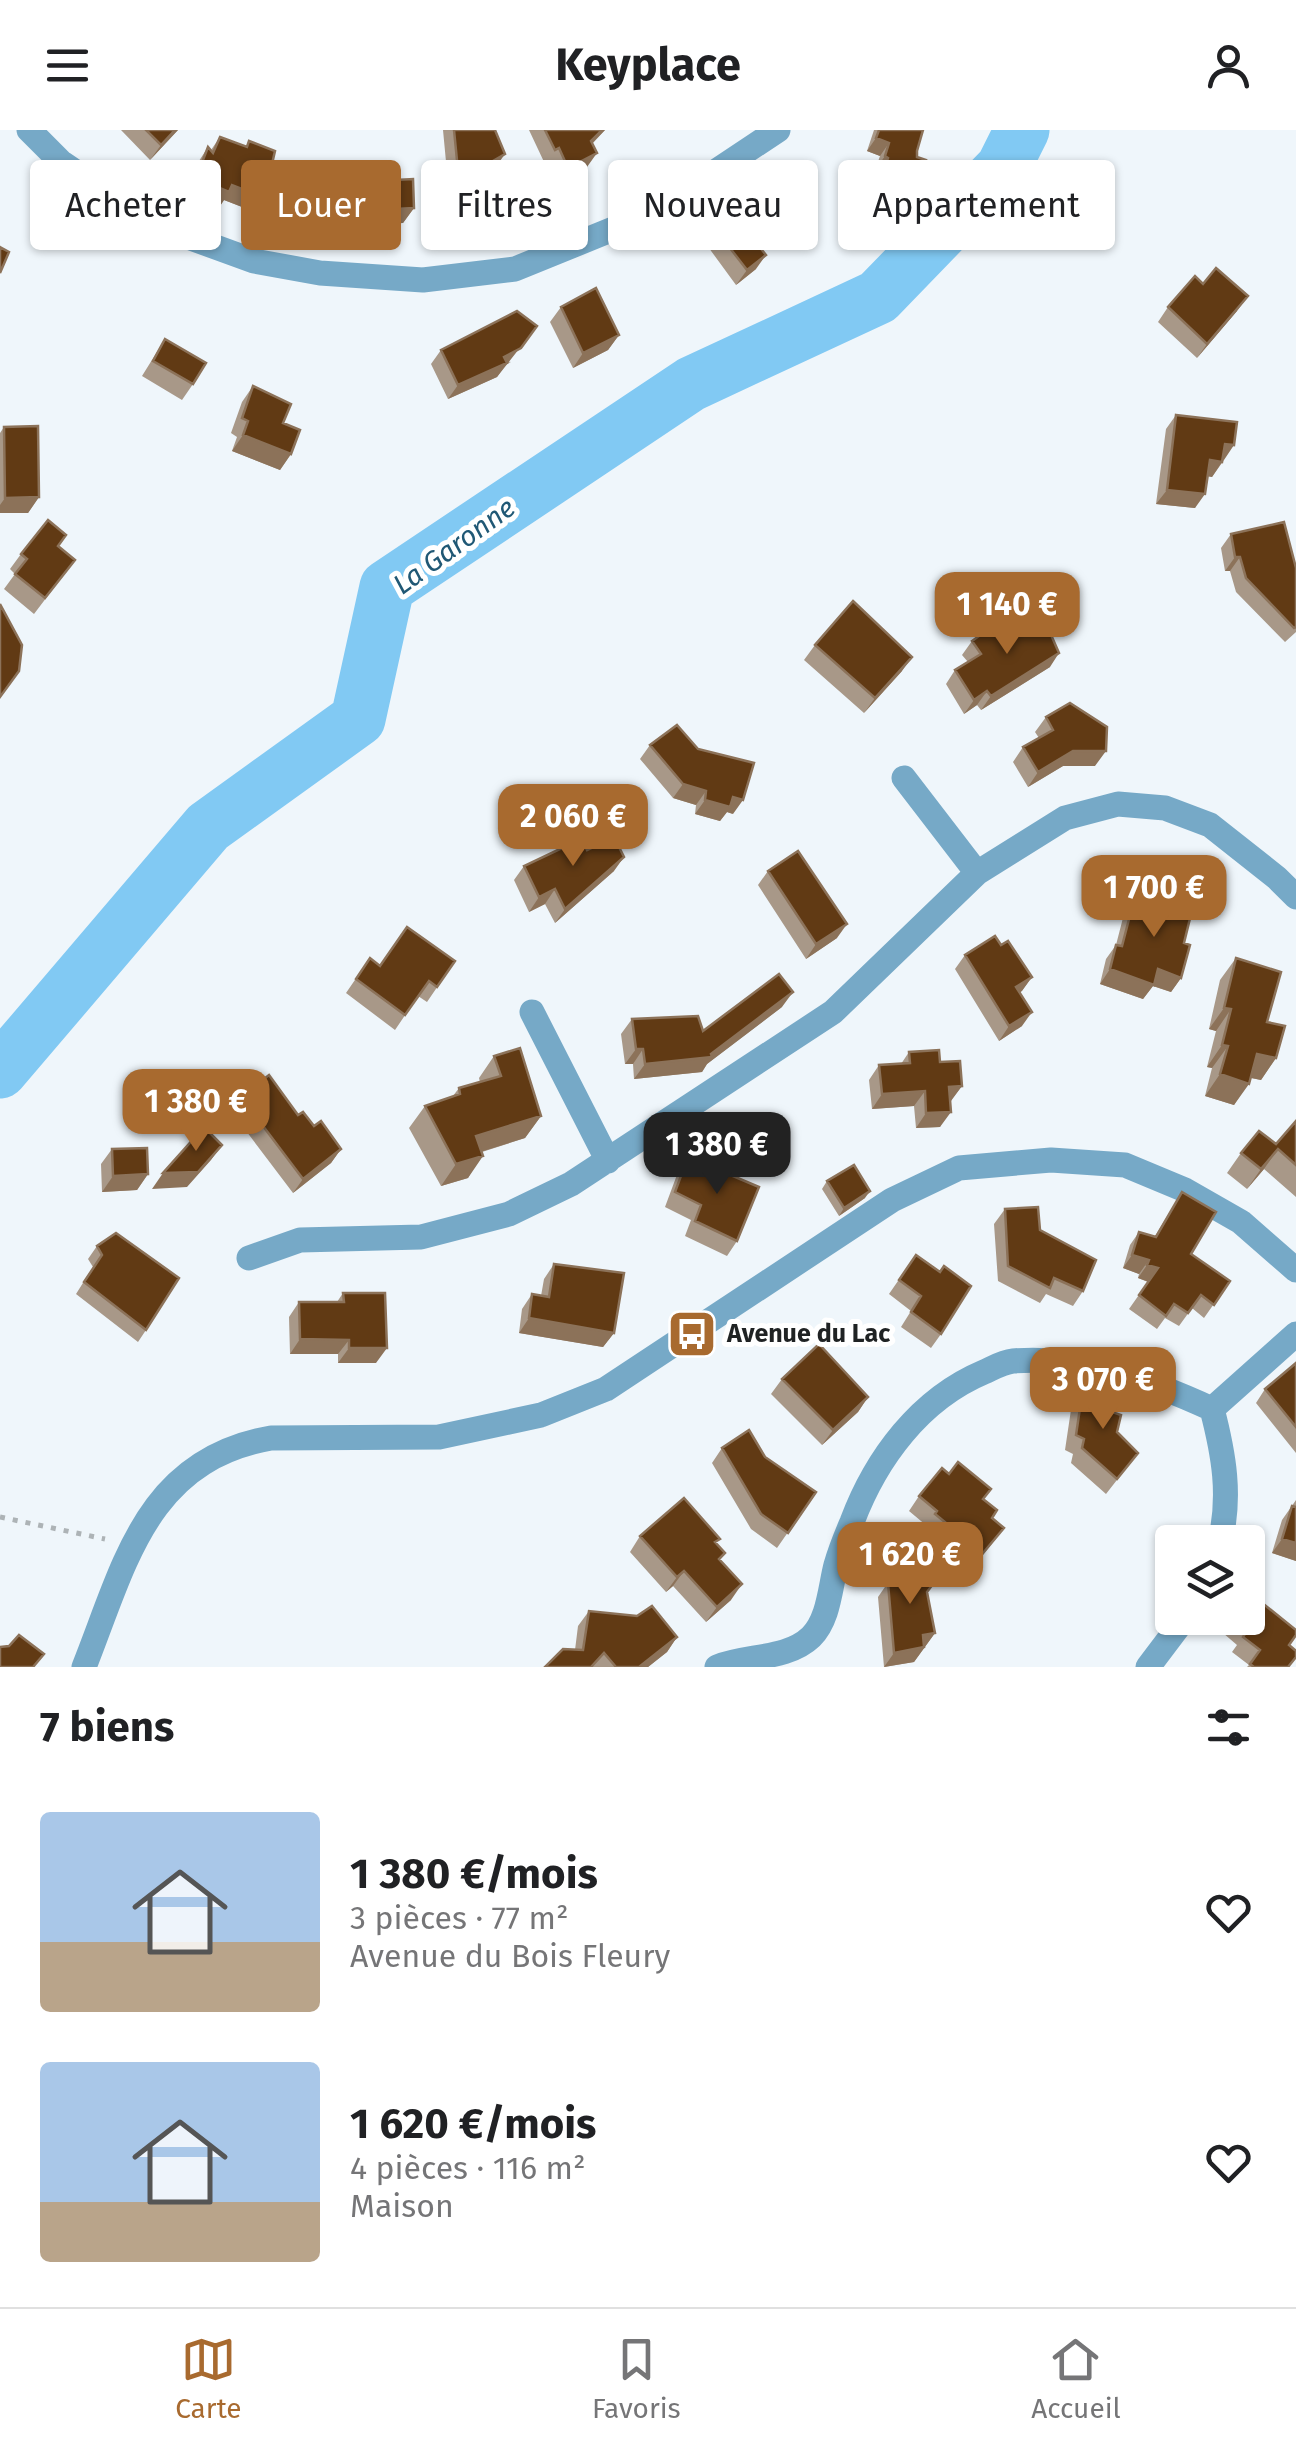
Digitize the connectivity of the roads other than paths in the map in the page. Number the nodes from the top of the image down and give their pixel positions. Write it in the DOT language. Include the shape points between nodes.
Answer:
graph roads {
  1 [pos="29,130"];
  2 [pos="778,130"];
  3 [pos="904,778"];
  4 [pos="978,873"];
  5 [pos="1296,897"];
  6 [pos="532,1012"];
  7 [pos="608,1161"];
  8 [pos="250,1258"];
  9 [pos="1296,1270"];
  10 [pos="1296,1334"];
  11 [pos="1212,1409"];
  12 [pos="1224,1525"];
  13 [pos="1172,1635"];
  14 [pos="84,1667"];
  15 [pos="717,1667"];
  16 [pos="1148,1667"];
  1 -- 2 [label="street" via="61,162 120,202 188,237 320,273 423,280 516,269 656,212"];
  3 -- 4 [label="street"];
  4 -- 5 [label="street" via="1065,818 1118,804 1165,808 1210,824"];
  4 -- 7 [label="street" via="833,1012"];
  6 -- 7 [label="street"];
  7 -- 8 [label="street" via="510,1214 421,1237 300,1240"];
  9 -- 14 [label="street" via="1241,1222 1126,1165 1051,1160 959,1168 892,1200 606,1389 541,1416 439,1437 271,1438 202,1461 153,1507"];
  10 -- 11 [label="street"];
  11 -- 12 [label="street" via="1224,1452"];
  11 -- 15 [label="street" via="1161,1386 1074,1364 1010,1361 954,1384 898,1436 863,1493 824,1615 810,1637 786,1651"];
  13 -- 16 [label="street"];
}
